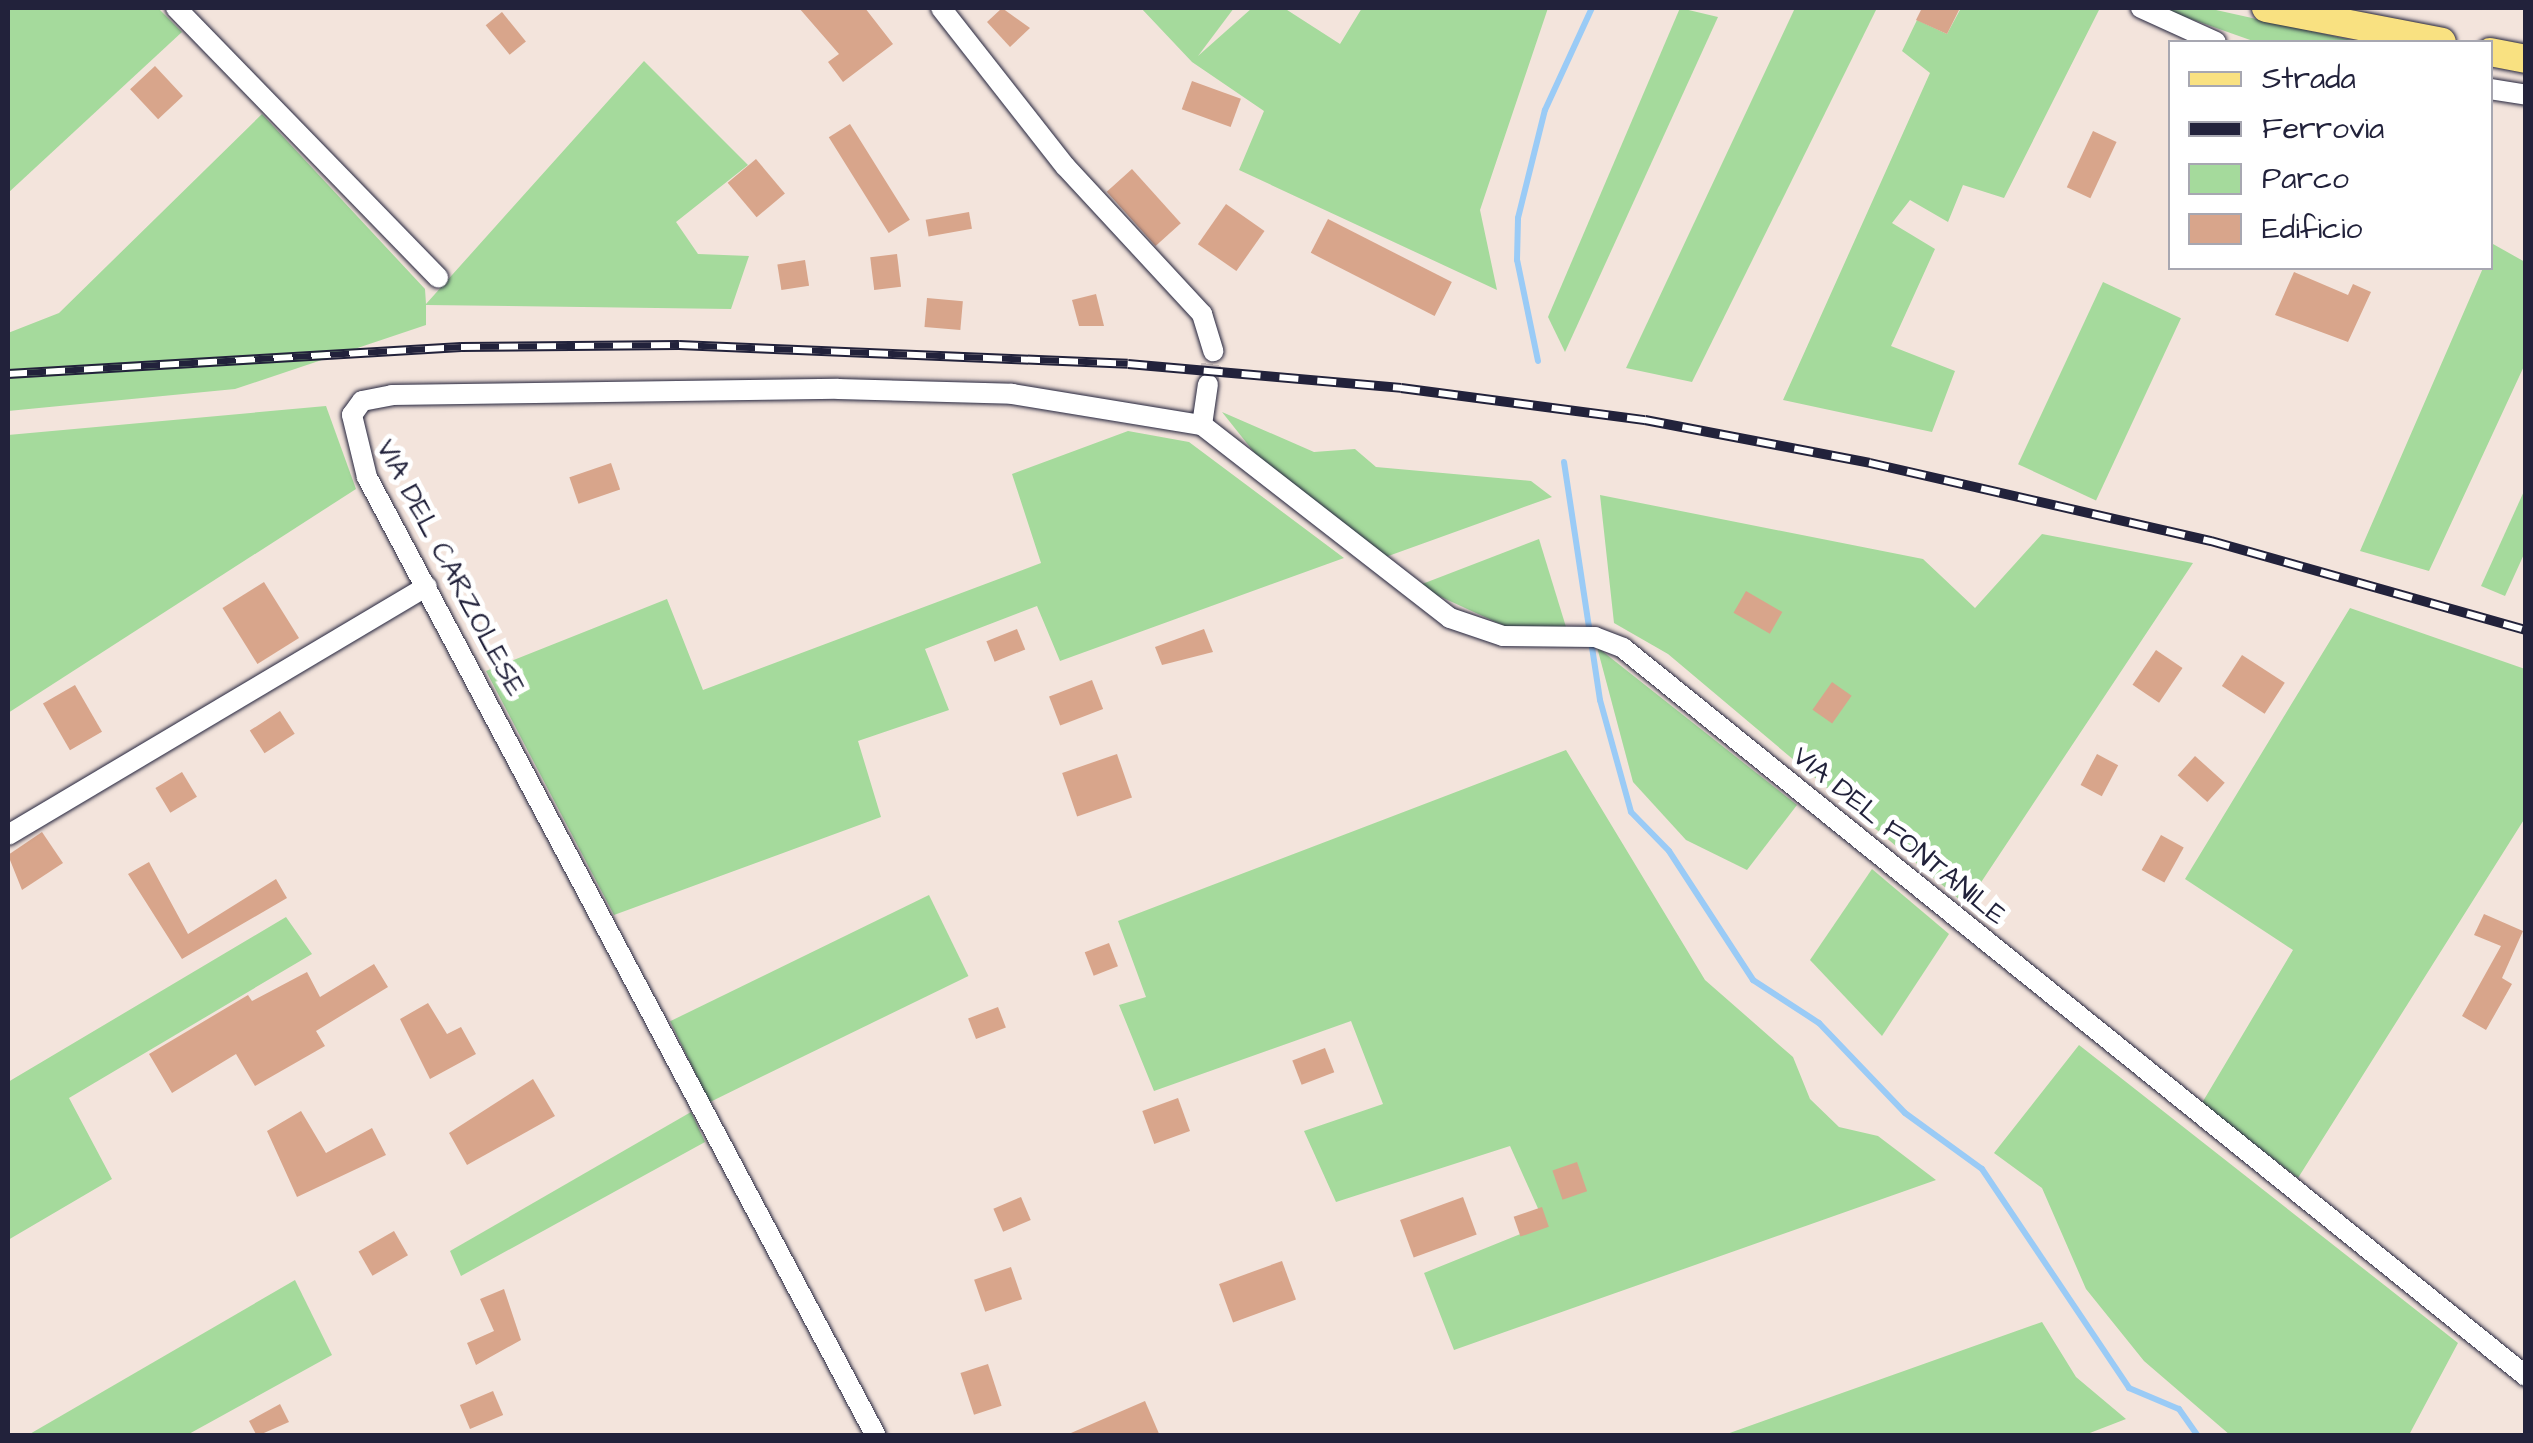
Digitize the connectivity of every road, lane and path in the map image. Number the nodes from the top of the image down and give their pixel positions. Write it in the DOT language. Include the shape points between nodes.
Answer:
graph roads {
  1 [pos="176,8"];
  2 [pos="941,8"];
  3 [pos="2141,8"];
  4 [pos="2266,8"];
  5 [pos="2212,40"];
  6 [pos="2432,40"];
  7 [pos="2493,53"];
  8 [pos="2526,59"];
  9 [pos="2493,90"];
  10 [pos="2526,96"];
  11 [pos="438,277"];
  12 [pos="1213,352"];
  13 [pos="1208,384"];
  14 [pos="1202,425"];
  15 [pos="427,586"];
  16 [pos="8,834"];
  17 [pos="2526,1376"];
  18 [pos="876,1436"];
  1 -- 11 [label="street"];
  2 -- 12 [label="street" via="1064,166 1202,314"];
  3 -- 5 [label="street"];
  4 -- 6 [label="main road"];
  7 -- 8 [label="main road"];
  9 -- 10 [label="street"];
  13 -- 14 [label="street"];
  14 -- 15 [label="street, VIA DEL CARZOLESE" via="1052,398 934,391 369,398 352,414 354,445"];
  14 -- 17 [label="street, VIA DEL FONTANILE" via="1440,612 1503,636 1611,640"];
  15 -- 16 [label="street"];
  15 -- 18 [label="street, VIA DEL CARZOLESE"];
}
